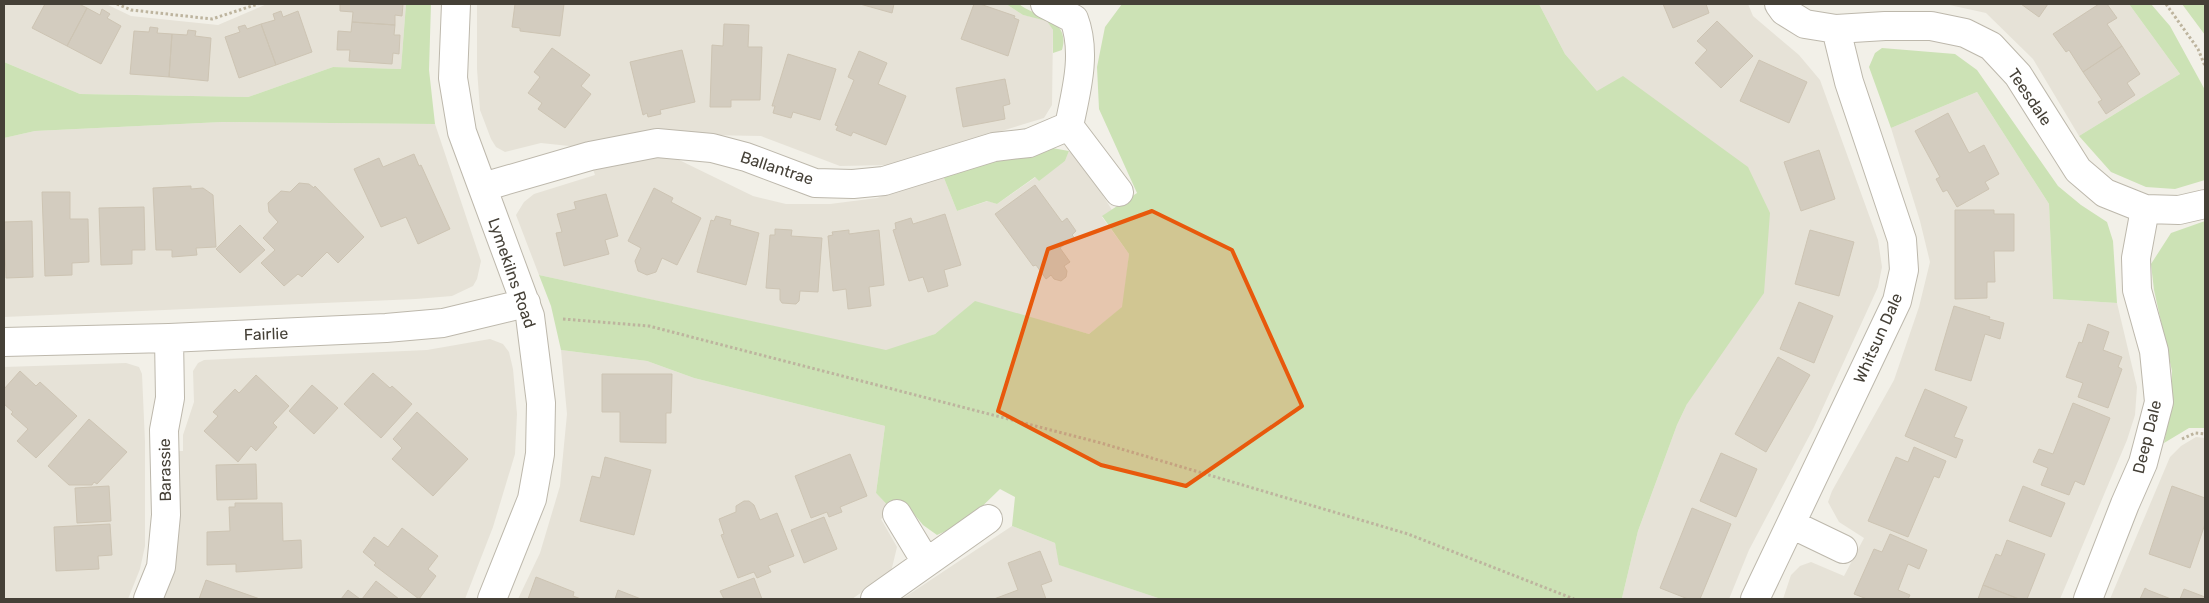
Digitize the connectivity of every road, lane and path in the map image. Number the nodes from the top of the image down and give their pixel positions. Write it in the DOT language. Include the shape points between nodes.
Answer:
graph roads {
  1 [pos="117,4"];
  2 [pos="258,4"];
  3 [pos="456,4"];
  4 [pos="1045,4"];
  5 [pos="1779,4"];
  6 [pos="2166,4"];
  7 [pos="1081,11"];
  8 [pos="1836,29"];
  9 [pos="2205,66"];
  10 [pos="1069,126"];
  11 [pos="483,187"];
  12 [pos="1119,192"];
  13 [pos="2205,204"];
  14 [pos="2145,209"];
  15 [pos="528,310"];
  16 [pos="169,338"];
  17 [pos="4,342"];
  18 [pos="896,514"];
  19 [pos="988,519"];
  20 [pos="1791,524"];
  21 [pos="1843,549"];
  22 [pos="926,562"];
  23 [pos="148,599"];
  24 [pos="492,599"];
  25 [pos="875,599"];
  26 [pos="1574,599"];
  27 [pos="1755,599"];
  28 [pos="2088,599"];
  1 -- 2 [label="path" via="131,10 212,19"];
  3 -- 11 [label="street, Lymekilns Road" via="453,78 462,132"];
  4 -- 7 [label="street"];
  5 -- 8 [label="street, Teesdale" via="1805,24"];
  6 -- 9 [label="path" via="2198,48"];
  7 -- 10 [label="street" via="1079,81"];
  8 -- 14 [label="street, Teesdale" via="1931,26 1965,33 1990,46 2018,75 2078,170 2106,193"];
  8 -- 20 [label="street, Whitsun Dale" via="1849,82 1902,240 1904,270 1897,301"];
  10 -- 11 [label="street, Ballantrae" via="1029,144 994,148 884,181 861,184 815,183 712,148 656,143 590,156"];
  10 -- 12 [label="street"];
  11 -- 15 [label="street, Lymekilns Road"];
  13 -- 14 [label="street, Teesdale" via="2179,210"];
  14 -- 28 [label="street, Deep Dale" via="2136,258 2137,290 2154,351 2159,402 2143,463"];
  15 -- 16 [label="street, Fairlie" via="386,328"];
  15 -- 24 [label="street, Lymekilns Road" via="541,403 540,454 532,498"];
  15 -- 26 [label="path" via="649,326 1101,443 1408,534"];
  16 -- 17 [label="street, Fairlie"];
  16 -- 23 [label="street, Barassie" via="170,398 164,430 166,515 161,567"];
  18 -- 22 [label="street"];
  19 -- 22 [label="street"];
  20 -- 21 [label="street"];
  20 -- 27 [label="street, Whitsun Dale"];
  22 -- 25 [label="street"];
}
